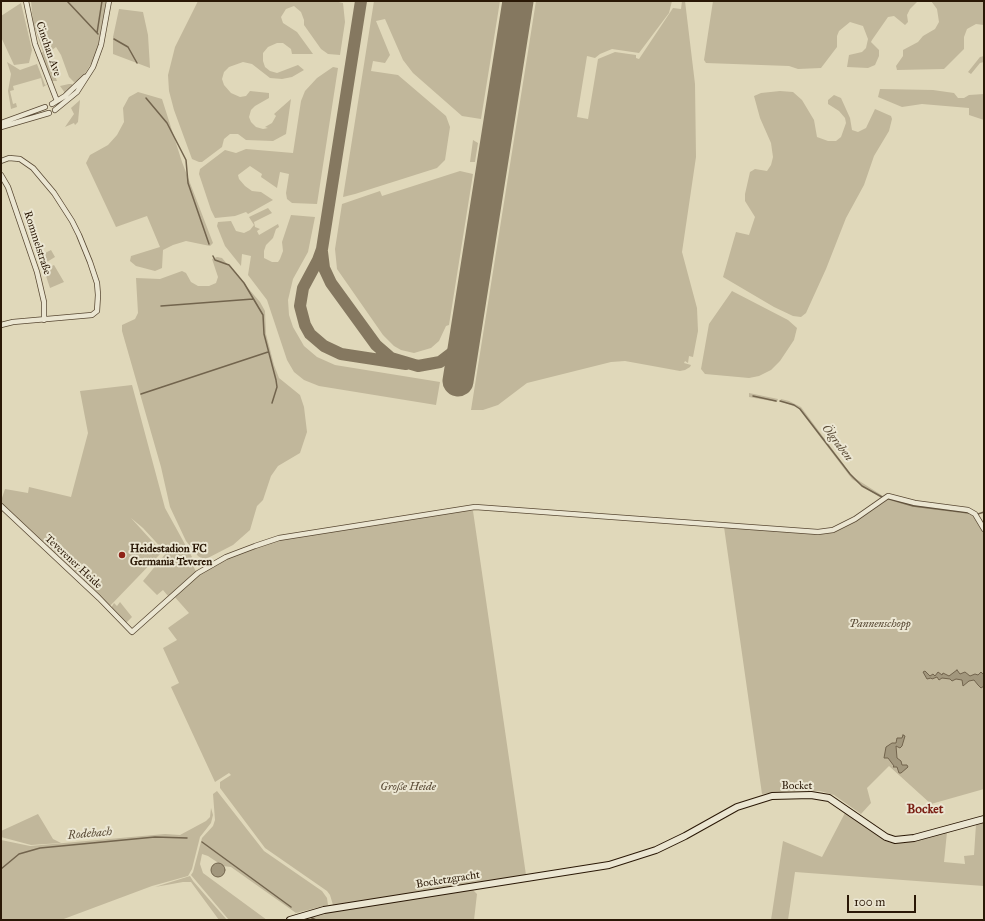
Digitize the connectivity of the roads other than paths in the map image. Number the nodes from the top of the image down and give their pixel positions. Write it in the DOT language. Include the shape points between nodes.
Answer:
graph roads {
  1 [pos="26,1"];
  2 [pos="109,1"];
  3 [pos="88,75"];
  4 [pos="57,101"];
  5 [pos="52,104"];
  6 [pos="45,107"];
  7 [pos="55,110"];
  8 [pos="47,114"];
  9 [pos="1,123"];
  10 [pos="1,127"];
  11 [pos="1,161"];
  12 [pos="1,175"];
  13 [pos="44,320"];
  14 [pos="1,325"];
  15 [pos="1,506"];
  16 [pos="984,529"];
  17 [pos="984,819"];
  18 [pos="610,865"];
  19 [pos="290,920"];
  1 -- 4 [label="street, Cinchan Ave" via="35,44"];
  2 -- 3 [label="street" via="101,45"];
  3 -- 4 [label="street"];
  3 -- 7 [label="street" via="77,92"];
  4 -- 5 [label="street"];
  6 -- 9 [label="street"];
  8 -- 10 [label="street"];
  11 -- 13 [label="street" via="9,158 20,159 33,168 54,193 72,221 97,283 98,305 92,315"];
  12 -- 13 [label="street, Rommelstraße" via="8,187 37,272 44,302"];
  13 -- 14 [label="street"];
  15 -- 16 [label="street, Teverener Heide" via="132,632 198,573 255,546 279,538 464,508 483,507 825,532 841,526 888,496 915,503 968,510"];
  17 -- 18 [label="street, Bocket" via="914,838 895,840 886,837 829,798 811,795 772,796 737,807 656,850"];
  18 -- 19 [label="street, Bocketzgracht" via="324,910"];
}
